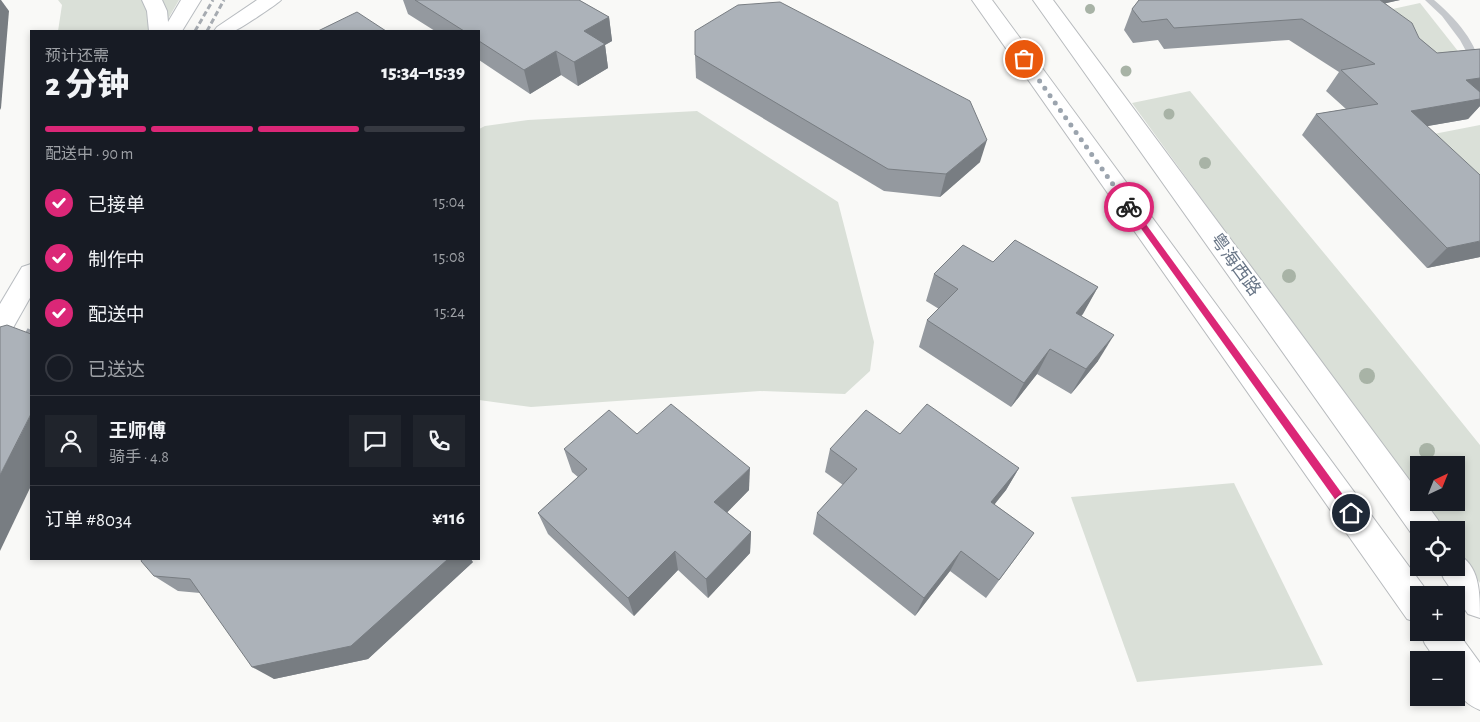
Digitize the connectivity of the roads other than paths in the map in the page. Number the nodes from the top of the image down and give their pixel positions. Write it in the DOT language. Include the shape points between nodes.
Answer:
graph roads {
  1 [pos="152,0"];
  2 [pos="191,0"];
  3 [pos="271,0"];
  4 [pos="982,0"];
  5 [pos="1043,0"];
  6 [pos="1429,0"];
  7 [pos="228,8"];
  8 [pos="158,30"];
  9 [pos="173,30"];
  10 [pos="217,30"];
  11 [pos="225,30"];
  12 [pos="1480,68"];
  13 [pos="30,276"];
  14 [pos="0,327"];
  15 [pos="1421,521"];
  16 [pos="1461,576"];
  17 [pos="1410,595"];
  18 [pos="1480,602"];
  19 [pos="1443,641"];
  20 [pos="1480,692"];
  1 -- 8 [label="main road" via="157,11"];
  2 -- 9 [label="main road"];
  3 -- 11 [label="main road"];
  4 -- 17 [label="main road"];
  5 -- 15 [label="main road, 粤海西路"];
  6 -- 12 [label="lane" via="1445,14 1464,39"];
  7 -- 10 [label="main road"];
  13 -- 14 [label="main road"];
  16 -- 18 [label="main road"];
  19 -- 20 [label="main road"];
}
